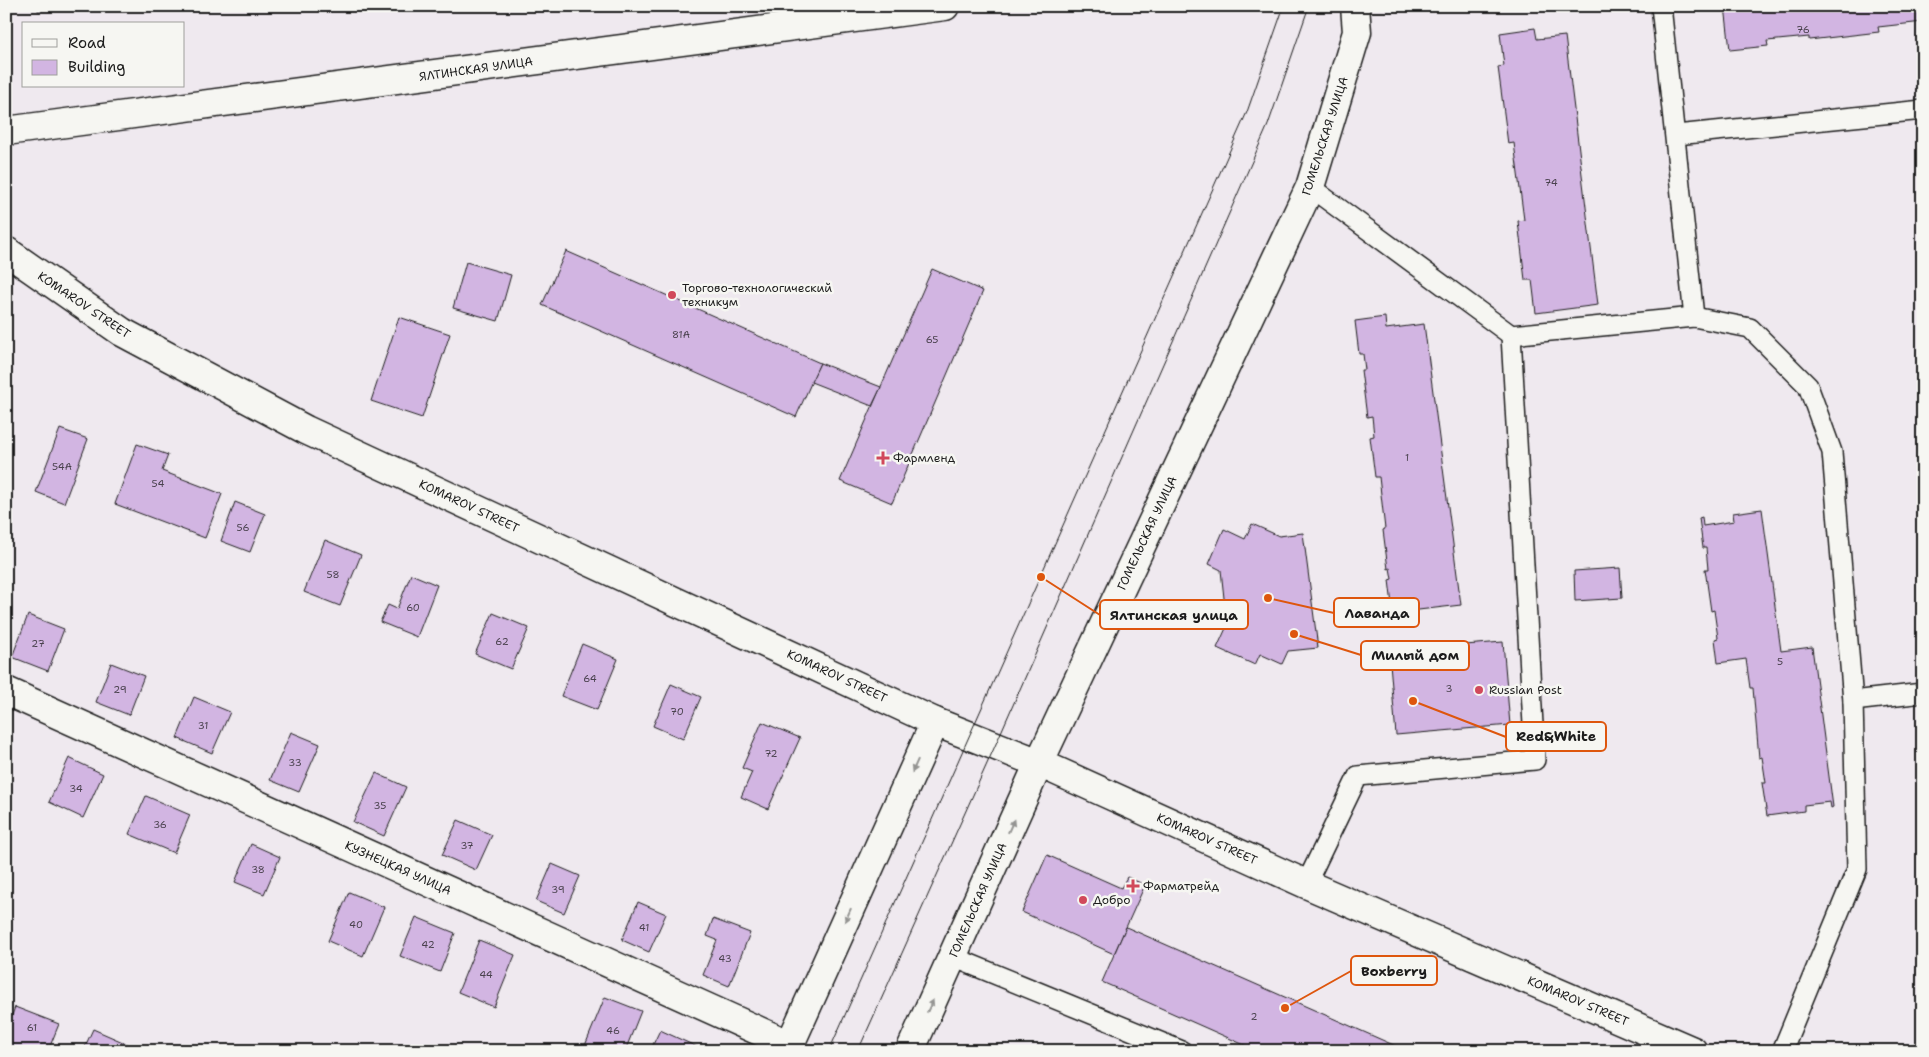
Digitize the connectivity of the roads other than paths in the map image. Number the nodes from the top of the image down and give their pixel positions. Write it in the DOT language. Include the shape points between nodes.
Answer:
graph roads {
  1 [pos="945,6"];
  2 [pos="1355,6"];
  3 [pos="1661,6"];
  4 [pos="1923,110"];
  5 [pos="6,130"];
  6 [pos="1676,134"];
  7 [pos="1310,188"];
  8 [pos="6,251"];
  9 [pos="1694,316"];
  10 [pos="1511,335"];
  11 [pos="6,691"];
  12 [pos="1923,693"];
  13 [pos="1853,701"];
  14 [pos="935,722"];
  15 [pos="1039,763"];
  16 [pos="1306,884"];
  17 [pos="953,957"];
  18 [pos="788,1048"];
  19 [pos="910,1051"];
  20 [pos="1182,1051"];
  21 [pos="1693,1051"];
  22 [pos="1782,1051"];
  1 -- 5 [label="main road, ЯЛТИНСКАЯ УЛИЦА"];
  2 -- 7 [label="main road, ГОМЕЛЬСКАЯ УЛИЦА" via="1358,32"];
  3 -- 6 [label="lane"];
  4 -- 6 [label="lane"];
  6 -- 9 [label="lane"];
  7 -- 10 [label="lane"];
  7 -- 15 [label="main road, ГОМЕЛЬСКАЯ УЛИЦА"];
  8 -- 14 [label="main road, KOMAROV STREET" via="122,332 306,430"];
  9 -- 10 [label="lane"];
  9 -- 13 [label="lane" via="1750,328 1808,386 1832,452"];
  10 -- 16 [label="lane" via="1535,760 1358,776"];
  11 -- 18 [label="main road, КУЗНЕЦКАЯ УЛИЦА"];
  12 -- 13 [label="lane"];
  13 -- 22 [label="lane" via="1857,869"];
  14 -- 15 [label="main road, KOMAROV STREET"];
  14 -- 18 [label="main road, one-way"];
  15 -- 16 [label="main road, KOMAROV STREET"];
  17 -- 15 [label="main road, ГОМЕЛЬСКАЯ УЛИЦА, one-way"];
  16 -- 21 [label="main road, KOMAROV STREET"];
  19 -- 17 [label="main road, ГОМЕЛЬСКАЯ УЛИЦА, one-way"];
  17 -- 20 [label="lane"];
}
